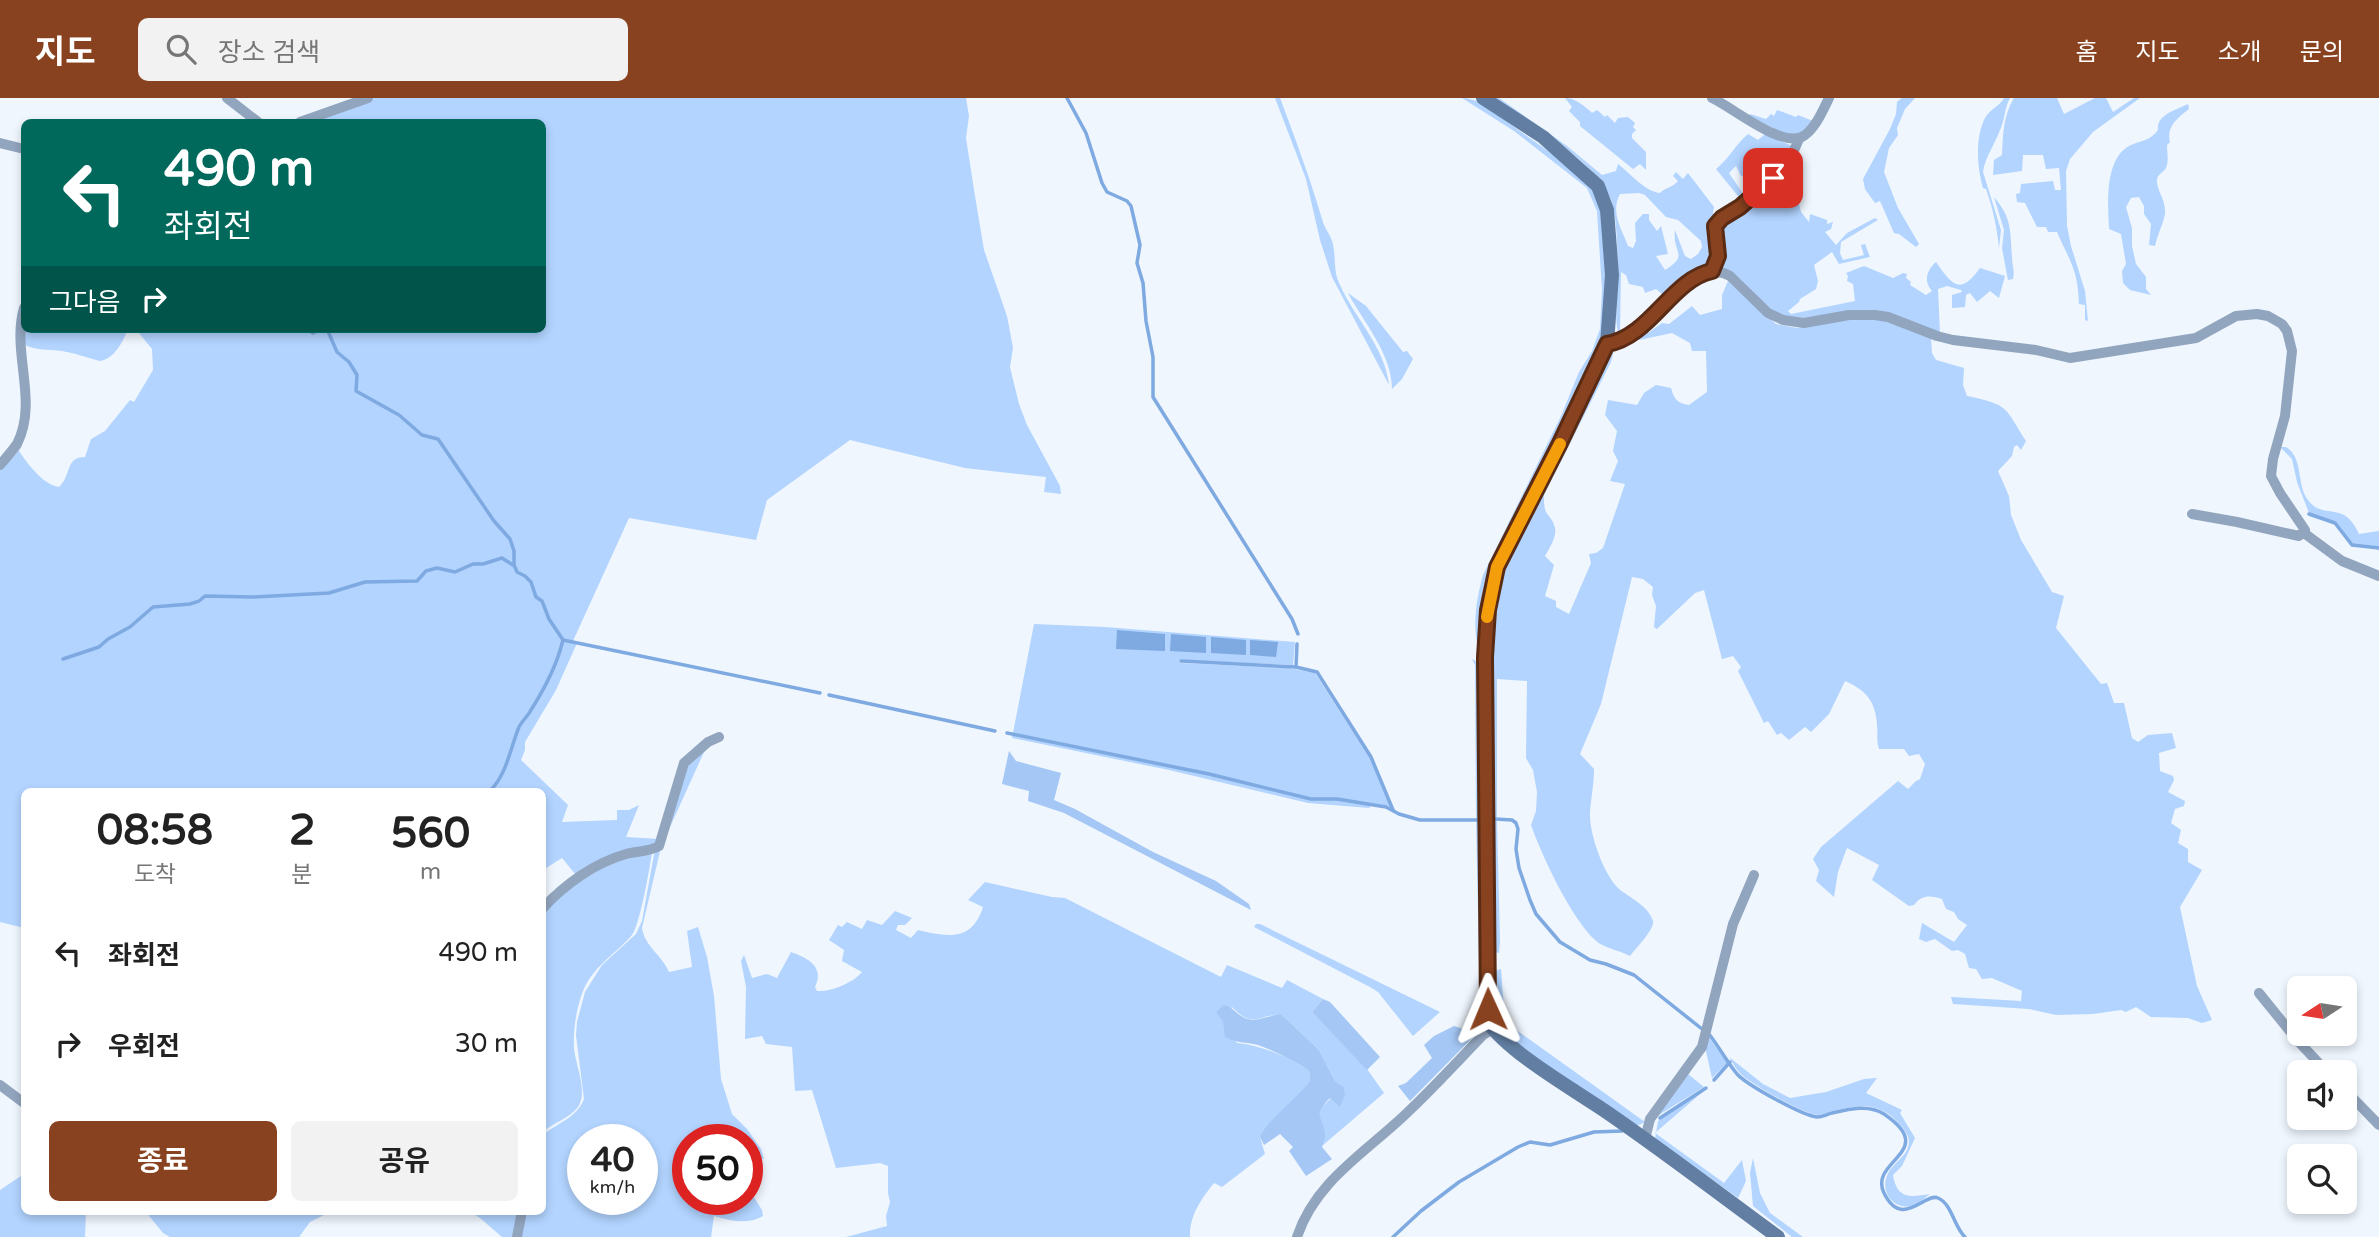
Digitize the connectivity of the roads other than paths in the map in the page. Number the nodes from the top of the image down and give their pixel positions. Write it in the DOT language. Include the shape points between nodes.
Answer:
graph roads {
  1 [pos="227,98"];
  2 [pos="368,98"];
  3 [pos="1483,98"];
  4 [pos="1712,98"];
  5 [pos="1829,98"];
  6 [pos="254,119"];
  7 [pos="308,119"];
  8 [pos="1799,139"];
  9 [pos="0,143"];
  10 [pos="21,148"];
  11 [pos="1712,271"];
  12 [pos="21,333"];
  13 [pos="1607,344"];
  14 [pos="0,466"];
  15 [pos="2192,514"];
  16 [pos="2304,533"];
  17 [pos="2379,576"];
  18 [pos="719,737"];
  19 [pos="1754,875"];
  20 [pos="546,905"];
  21 [pos="2259,993"];
  22 [pos="1493,1029"];
  23 [pos="2316,1060"];
  24 [pos="0,1085"];
  25 [pos="21,1101"];
  26 [pos="2357,1102"];
  27 [pos="2379,1125"];
  28 [pos="1645,1139"];
  29 [pos="521,1215"];
  30 [pos="517,1237"];
  31 [pos="1297,1237"];
  32 [pos="1778,1237"];
  1 -- 6 [label="street"];
  2 -- 7 [label="street"];
  3 -- 13 [label="main road" via="1543,137 1589,177 1604,197 1612,275"];
  4 -- 8 [label="street" via="1776,136"];
  5 -- 8 [label="street" via="1815,124"];
  8 -- 11 [label="street" via="1773,178 1715,226 1718,256"];
  9 -- 10 [label="street"];
  11 -- 13 [label="street" via="1695,279 1623,340"];
  11 -- 16 [label="street" via="1730,276 1768,313 1783,320 1804,323 1875,315 1945,338 2070,358 2196,338 2235,316 2268,316 2287,331 2292,351 2286,416 2271,476"];
  12 -- 14 [label="street" via="24,415 17,443"];
  13 -- 22 [label="main road" via="1497,567 1488,610 1488,1022"];
  15 -- 16 [label="street" via="2290,536"];
  16 -- 17 [label="street" via="2342,561"];
  18 -- 20 [label="street" via="684,763 659,846 587,871"];
  19 -- 28 [label="street" via="1733,924 1702,1047 1650,1119"];
  21 -- 23 [label="street"];
  22 -- 28 [label="main road" via="1520,1053"];
  22 -- 31 [label="street" via="1322,1190"];
  24 -- 25 [label="street"];
  26 -- 27 [label="street"];
  28 -- 32 [label="main road"];
  29 -- 30 [label="street"];
}
